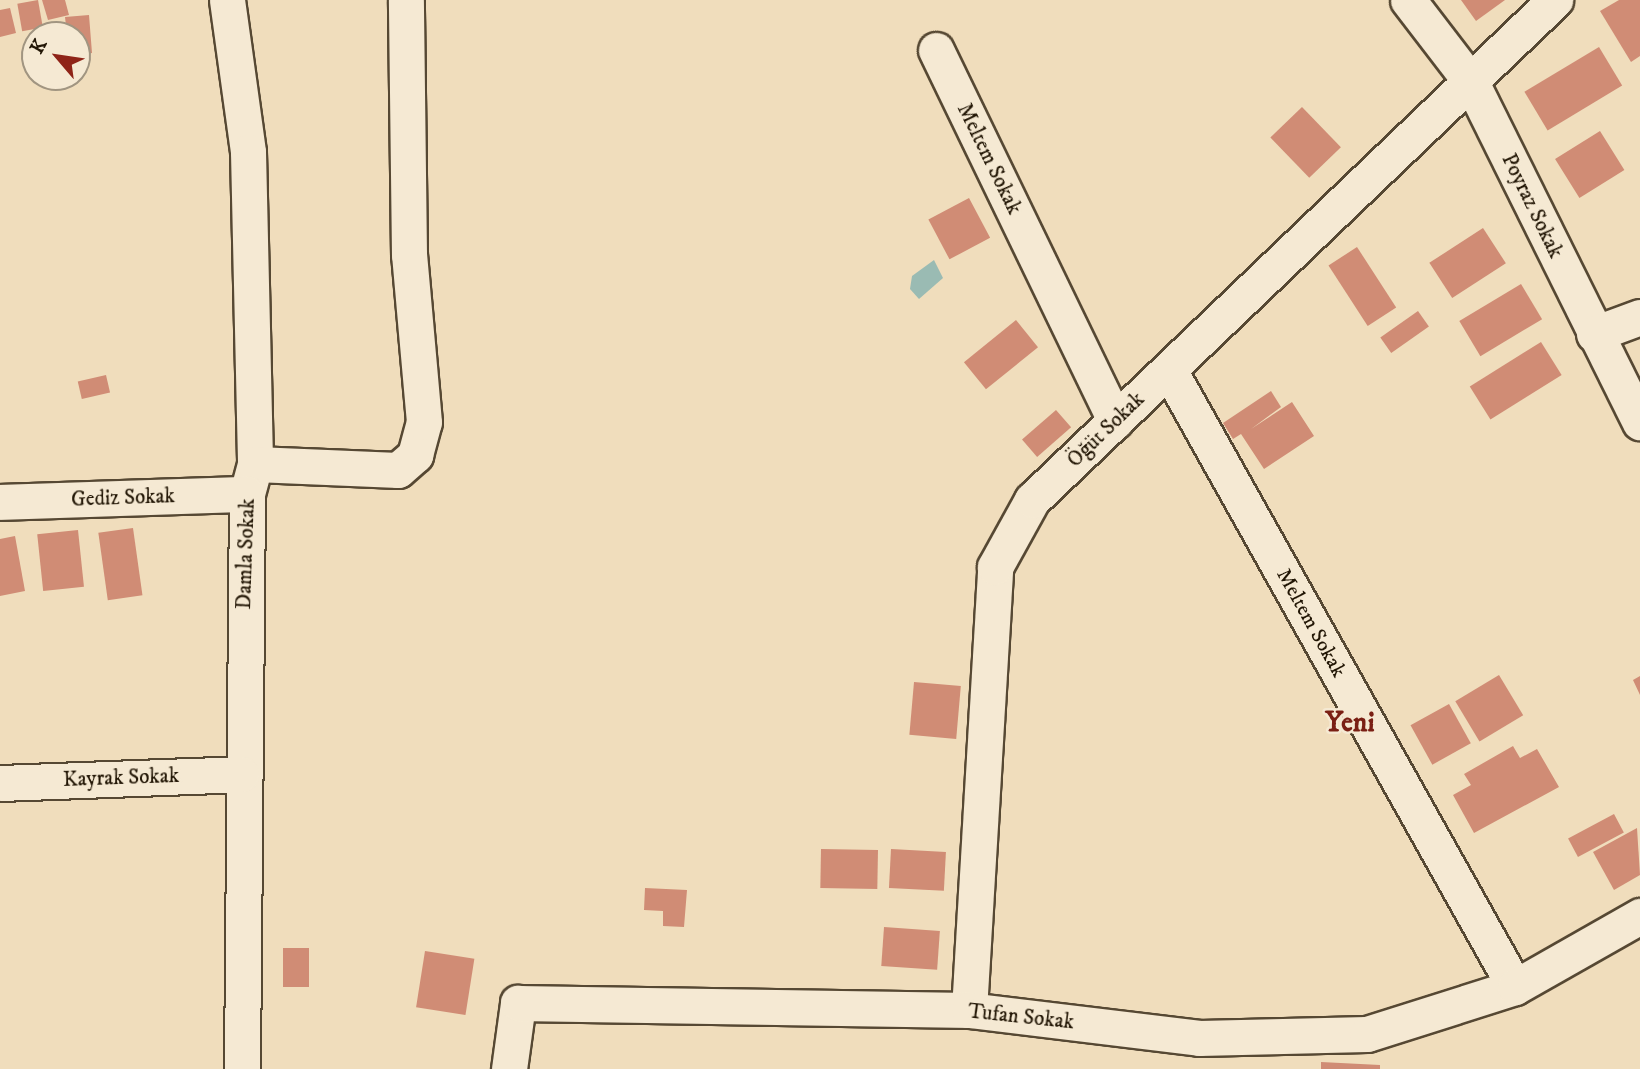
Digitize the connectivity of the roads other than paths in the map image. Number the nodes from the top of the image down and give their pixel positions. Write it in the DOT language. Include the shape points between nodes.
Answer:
graph roads {
  1 [pos="227,0"];
  2 [pos="406,0"];
  3 [pos="1408,0"];
  4 [pos="1555,0"];
  5 [pos="936,50"];
  6 [pos="1471,82"];
  7 [pos="1640,317"];
  8 [pos="1594,334"];
  9 [pos="1168,370"];
  10 [pos="1115,421"];
  11 [pos="1640,422"];
  12 [pos="251,479"];
  13 [pos="0,502"];
  14 [pos="241,774"];
  15 [pos="0,783"];
  16 [pos="1640,916"];
  17 [pos="1516,987"];
  18 [pos="969,1010"];
  19 [pos="242,1069"];
  20 [pos="509,1069"];
  1 -- 12 [label="street, Damla Sokak" via="248,152"];
  2 -- 12 [label="street, Gediz Sokak" via="409,255 424,422 415,455 398,470"];
  3 -- 6 [label="street, Poyraz Sokak"];
  4 -- 6 [label="street, Öğüt Sokak"];
  5 -- 10 [label="street, Meltem Sokak"];
  6 -- 8 [label="street, Poyraz Sokak"];
  6 -- 9 [label="street, Öğüt Sokak"];
  7 -- 8 [label="street"];
  8 -- 11 [label="street, Poyraz Sokak"];
  9 -- 10 [label="street, Öğüt Sokak"];
  9 -- 17 [label="street, Meltem Sokak"];
  10 -- 18 [label="street, Öğüt Sokak" via="1032,500 995,566"];
  12 -- 13 [label="street, Gediz Sokak"];
  12 -- 14 [label="street, Damla Sokak"];
  14 -- 15 [label="street, Kayrak Sokak"];
  14 -- 19 [label="street, Damla Sokak"];
  16 -- 17 [label="street, Tufan Sokak"];
  17 -- 18 [label="street, Tufan Sokak" via="1367,1034 1199,1038"];
  18 -- 20 [label="street, Tufan Sokak" via="518,1003"];
}
